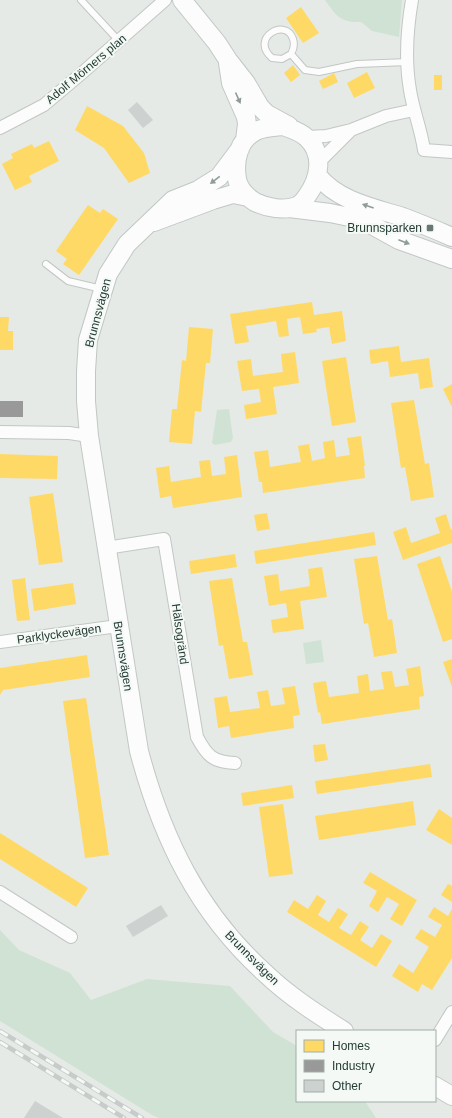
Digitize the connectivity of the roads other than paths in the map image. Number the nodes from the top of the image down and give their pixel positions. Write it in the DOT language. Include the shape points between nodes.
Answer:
graph roads {
  1 [pos="80,0"];
  2 [pos="165,0"];
  3 [pos="182,0"];
  4 [pos="412,0"];
  5 [pos="119,41"];
  6 [pos="291,54"];
  7 [pos="228,60"];
  8 [pos="408,62"];
  9 [pos="414,110"];
  10 [pos="0,128"];
  11 [pos="351,130"];
  12 [pos="302,134"];
  13 [pos="242,145"];
  14 [pos="452,152"];
  15 [pos="318,169"];
  16 [pos="248,197"];
  17 [pos="289,208"];
  18 [pos="149,223"];
  19 [pos="452,237"];
  20 [pos="452,259"];
  21 [pos="46,264"];
  22 [pos="103,289"];
  23 [pos="0,432"];
  24 [pos="89,436"];
  25 [pos="106,548"];
  26 [pos="118,626"];
  27 [pos="0,642"];
  28 [pos="235,763"];
  29 [pos="0,892"];
  30 [pos="71,937"];
  31 [pos="452,1012"];
  32 [pos="343,1030"];
  33 [pos="436,1038"];
  34 [pos="436,1087"];
  35 [pos="452,1096"];
  1 -- 5 [label="lane"];
  2 -- 5 [label="street, Adolf Mörners plan"];
  3 -- 7 [label="street"];
  4 -- 8 [label="street"];
  5 -- 10 [label="street, Adolf Mörners plan" via="44,104"];
  6 -- 6 [label="lane" via="282,59 272,58 264,45 268,35 276,30 290,33 294,46"];
  6 -- 8 [label="lane" via="305,70 320,72 357,64"];
  7 -- 12 [label="street" via="267,114"];
  7 -- 13 [label="street, one-way" via="231,82 246,117"];
  8 -- 9 [label="street"];
  9 -- 11 [label="street" via="386,116"];
  9 -- 14 [label="street" via="424,150"];
  11 -- 12 [label="street" via="326,136"];
  11 -- 15 [label="street"];
  12 -- 13 [label="street" via="283,126 267,128 255,131"];
  12 -- 15 [label="street" via="316,148"];
  13 -- 16 [label="street" via="236,160 238,181"];
  13 -- 18 [label="street, Brunnsvägen, one-way" via="219,177 198,190 173,200"];
  15 -- 17 [label="street" via="313,189 298,206"];
  19 -- 15 [label="street, one-way" via="353,201 325,185"];
  16 -- 17 [label="street" via="266,206"];
  16 -- 18 [label="street, Brunnsvägen" via="233,194"];
  17 -- 20 [label="street, one-way" via="354,218 399,240"];
  18 -- 22 [label="street, Brunnsvägen" via="127,244 108,274"];
  21 -- 22 [label="lane" via="68,281"];
  22 -- 24 [label="street, Brunnsvägen" via="88,340 86,386"];
  23 -- 24 [label="street" via="69,433"];
  24 -- 25 [label="street, Brunnsvägen"];
  25 -- 26 [label="street, Brunnsvägen"];
  25 -- 28 [label="street, Hälsogränd" via="164,539 197,738 203,750 212,759"];
  26 -- 27 [label="street, Parklyckevägen"];
  26 -- 32 [label="street, Brunnsvägen" via="139,751 148,787 165,833 189,880 213,917 252,962 286,992"];
  29 -- 30 [label="street"];
  31 -- 33 [label="street"];
  34 -- 35 [label="street"];
}
